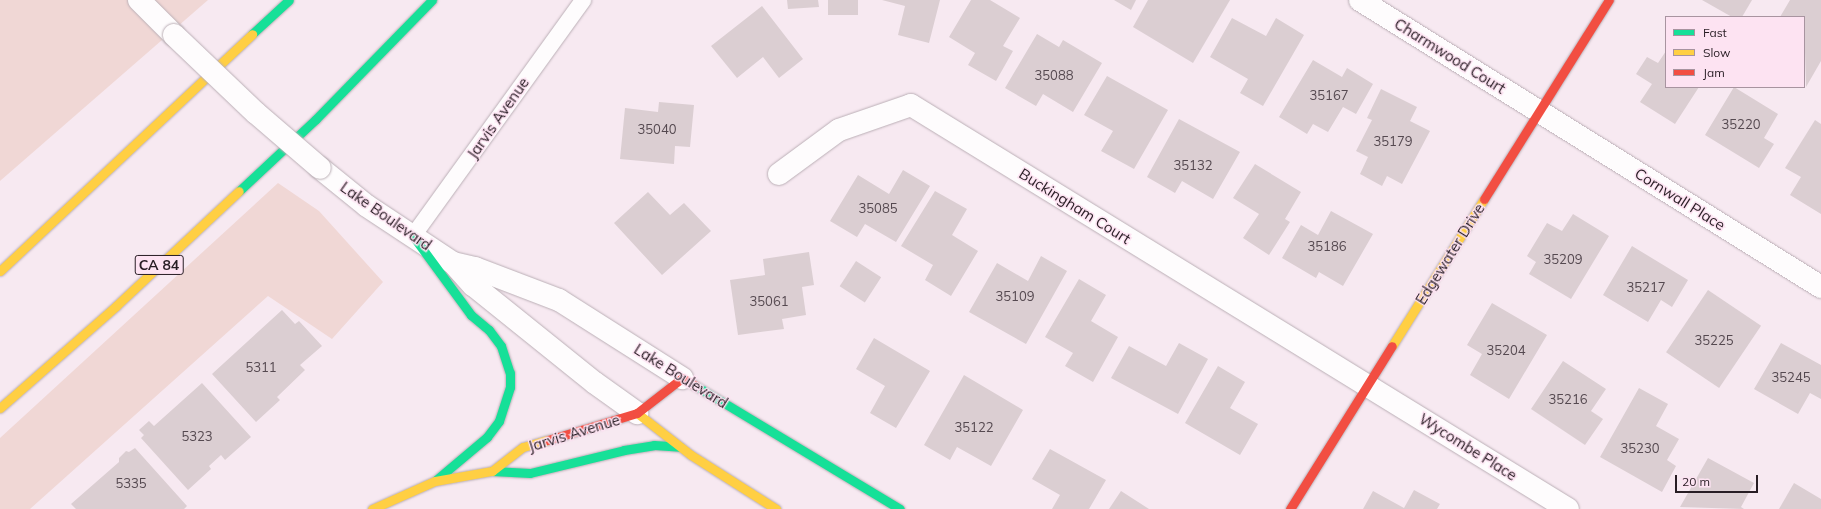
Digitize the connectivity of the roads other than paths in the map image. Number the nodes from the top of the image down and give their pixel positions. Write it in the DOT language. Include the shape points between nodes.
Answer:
graph roads {
  1 [pos="140,0"];
  2 [pos="289,0"];
  3 [pos="432,0"];
  4 [pos="583,0"];
  5 [pos="1360,0"];
  6 [pos="1609,0"];
  7 [pos="1539,112"];
  8 [pos="779,174"];
  9 [pos="414,236"];
  10 [pos="453,263"];
  11 [pos="0,271"];
  12 [pos="1821,287"];
  13 [pos="682,378"];
  14 [pos="1368,385"];
  15 [pos="0,408"];
  16 [pos="637,413"];
  17 [pos="680,447"];
  18 [pos="492,471"];
  19 [pos="435,481"];
  20 [pos="372,509"];
  21 [pos="776,509"];
  22 [pos="900,509"];
  23 [pos="1290,509"];
  24 [pos="1568,509"];
  1 -- 9 [label="street, Lake Boulevard, bridge" via="256,112 320,168 367,206"];
  2 -- 11 [label="main road"];
  3 -- 15 [label="main road, CA 84" via="298,135 116,306"];
  4 -- 9 [label="lane, Jarvis Avenue"];
  5 -- 7 [label="street, Charmwood Court"];
  6 -- 7 [label="main road, Edgewater Drive"];
  7 -- 12 [label="street, Cornwall Place"];
  7 -- 14 [label="main road, Edgewater Drive"];
  8 -- 14 [label="street, Buckingham Court" via="839,130 911,105"];
  9 -- 10 [label="street, Lake Boulevard"];
  9 -- 19 [label="main road" via="471,314 489,330 501,346 510,373 510,388 499,422 487,437"];
  10 -- 13 [label="street, Lake Boulevard" via="475,268 559,300"];
  10 -- 16 [label="street, Lake Boulevard" via="473,285 595,383"];
  13 -- 16 [label="main road, Jarvis Avenue"];
  13 -- 22 [label="main road, Lake Boulevard"];
  14 -- 23 [label="main road, Edgewater Drive"];
  14 -- 24 [label="street, Wycombe Place"];
  16 -- 17 [label="main road, Lake Boulevard"];
  16 -- 18 [label="main road, Jarvis Avenue" via="595,428 524,447"];
  17 -- 18 [label="main road" via="654,445 624,450 530,473"];
  17 -- 21 [label="main road, Lake Boulevard"];
  18 -- 19 [label="main road, Jarvis Avenue"];
  19 -- 20 [label="main road, Jarvis Avenue"];
}
